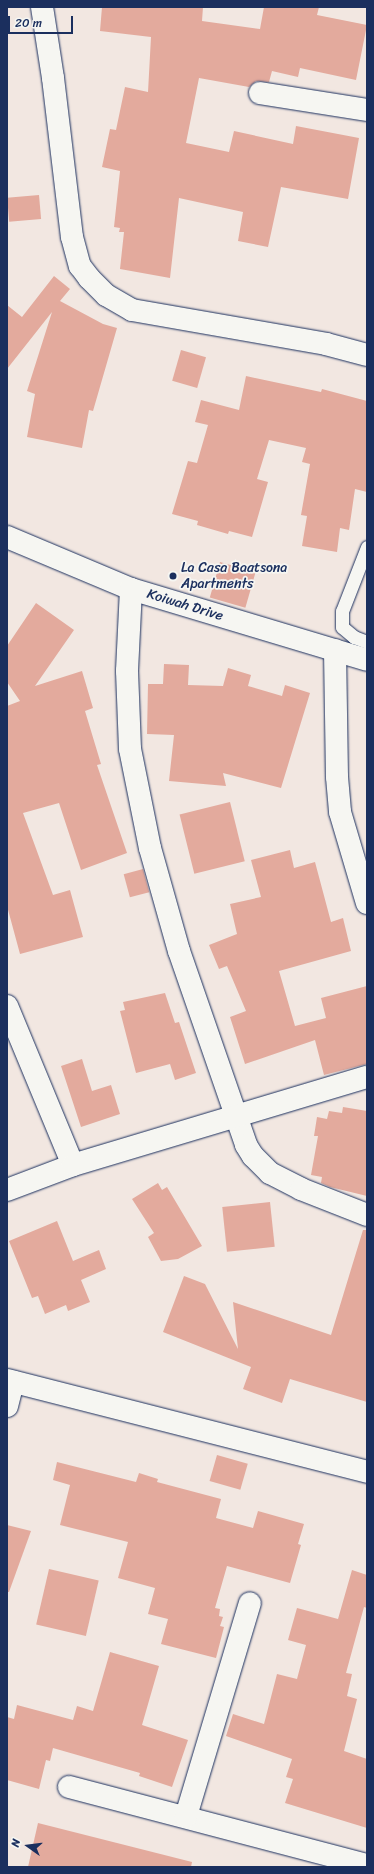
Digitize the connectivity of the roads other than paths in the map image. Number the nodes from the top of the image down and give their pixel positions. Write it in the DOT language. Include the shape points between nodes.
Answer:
graph roads {
  1 [pos="42,7"];
  2 [pos="260,93"];
  3 [pos="367,110"];
  4 [pos="367,356"];
  5 [pos="7,537"];
  6 [pos="367,547"];
  7 [pos="131,589"];
  8 [pos="367,642"];
  9 [pos="335,650"];
  10 [pos="367,660"];
  11 [pos="367,904"];
  12 [pos="7,1006"];
  13 [pos="367,1077"];
  14 [pos="236,1116"];
  15 [pos="73,1165"];
  16 [pos="7,1190"];
  17 [pos="367,1216"];
  18 [pos="10,1381"];
  19 [pos="7,1406"];
  20 [pos="367,1472"];
  21 [pos="250,1603"];
  22 [pos="69,1787"];
  23 [pos="186,1816"];
  24 [pos="367,1865"];
  1 -- 4 [label="street" via="72,236 80,266 88,278 106,295 132,310 326,344"];
  2 -- 3 [label="street"];
  5 -- 7 [label="street, Koiwah Drive"];
  6 -- 8 [label="lane" via="342,611 342,627 354,637"];
  7 -- 9 [label="street, Koiwah Drive"];
  7 -- 14 [label="street" via="127,671 130,749 150,848 179,951"];
  9 -- 10 [label="street, Koiwah Drive"];
  9 -- 11 [label="street" via="340,812"];
  12 -- 15 [label="street"];
  13 -- 14 [label="street"];
  14 -- 15 [label="street"];
  14 -- 17 [label="street" via="246,1145 253,1156 270,1172 301,1189"];
  15 -- 16 [label="street"];
  18 -- 19 [label="street"];
  18 -- 20 [label="street"];
  21 -- 23 [label="street"];
  22 -- 23 [label="street"];
  23 -- 24 [label="street"];
}
